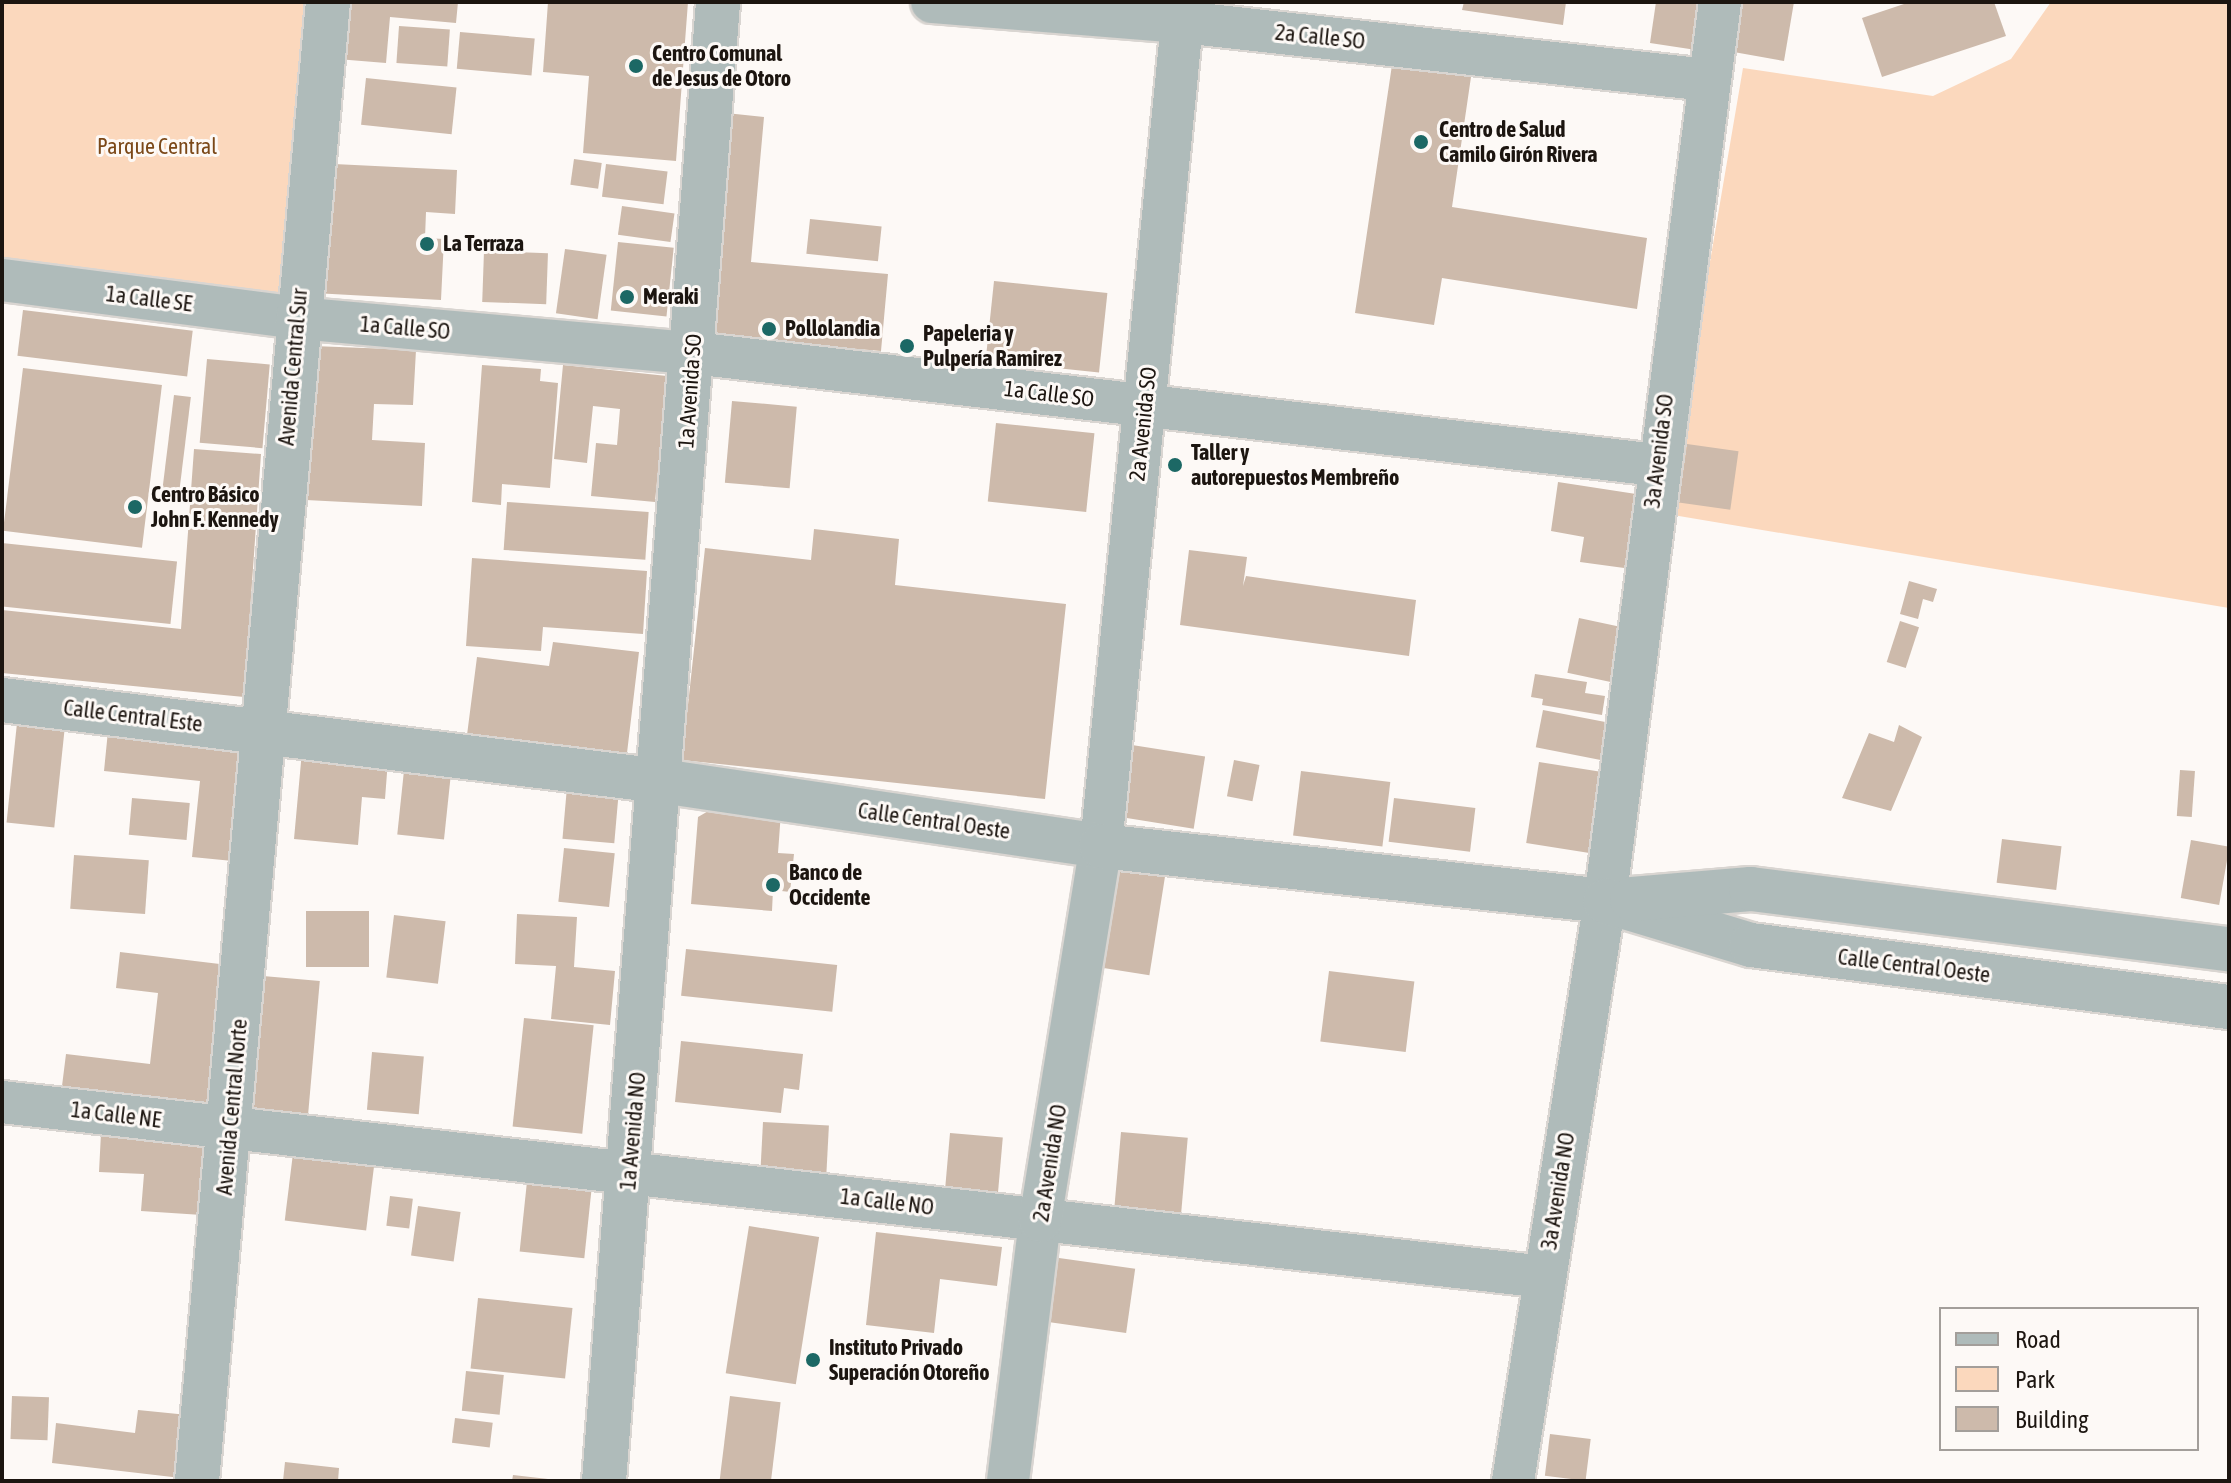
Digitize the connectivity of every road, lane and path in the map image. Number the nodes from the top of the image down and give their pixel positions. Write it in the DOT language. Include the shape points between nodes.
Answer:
graph roads {
  1 [pos="328,2"];
  2 [pos="718,2"];
  3 [pos="932,2"];
  4 [pos="1720,2"];
  5 [pos="1183,12"];
  6 [pos="1707,80"];
  7 [pos="2,280"];
  8 [pos="297,318"];
  9 [pos="693,353"];
  10 [pos="1144,405"];
  11 [pos="1657,465"];
  12 [pos="2,700"];
  13 [pos="263,733"];
  14 [pos="661,781"];
  15 [pos="1101,846"];
  16 [pos="1605,901"];
  17 [pos="2229,949"];
  18 [pos="2229,1007"];
  19 [pos="2,1102"];
  20 [pos="230,1129"];
  21 [pos="630,1170"];
  22 [pos="1040,1221"];
  23 [pos="1545,1277"];
  24 [pos="197,1481"];
  25 [pos="604,1481"];
  26 [pos="1008,1481"];
  27 [pos="1513,1481"];
  1 -- 8 [label="street, Avenida Central Sur"];
  2 -- 9 [label="street, 1a Avenida SO"];
  3 -- 5 [label="street, 2a Calle SO"];
  4 -- 6 [label="street, 3a Avenida SO"];
  5 -- 6 [label="street, 2a Calle SO"];
  5 -- 10 [label="street, 2a Avenida SO"];
  6 -- 11 [label="street, 3a Avenida SO"];
  7 -- 8 [label="street, 1a Calle SE"];
  8 -- 9 [label="street, 1a Calle SO"];
  8 -- 13 [label="street, Avenida Central Sur"];
  9 -- 10 [label="street, 1a Calle SO"];
  9 -- 14 [label="street, 1a Avenida SO"];
  10 -- 11 [label="street, 1a Calle SO"];
  10 -- 15 [label="street, 2a Avenida SO"];
  11 -- 16 [label="street, 3a Avenida SO"];
  12 -- 13 [label="street, Calle Central Este"];
  13 -- 14 [label="street, Calle Central Oeste"];
  13 -- 20 [label="street, Avenida Central Norte"];
  14 -- 15 [label="street, Calle Central Oeste"];
  14 -- 21 [label="street, 1a Avenida NO"];
  15 -- 16 [label="street, Calle Central Oeste"];
  15 -- 22 [label="street, 2a Avenida NO"];
  16 -- 17 [label="street, Calle Central Oeste" via="1751,889"];
  16 -- 18 [label="street, Calle Central Oeste" via="1751,945"];
  16 -- 23 [label="street, 3a Avenida NO"];
  19 -- 20 [label="street, 1a Calle NE"];
  20 -- 21 [label="street, 1a Calle NO"];
  20 -- 24 [label="street, Avenida Central Norte"];
  21 -- 22 [label="street, 1a Calle NO"];
  21 -- 25 [label="street, 1a Avenida NO"];
  22 -- 23 [label="street, 1a Calle NO"];
  22 -- 26 [label="street, 2a Avenida NO"];
  23 -- 27 [label="street, 3a Avenida NO"];
}
